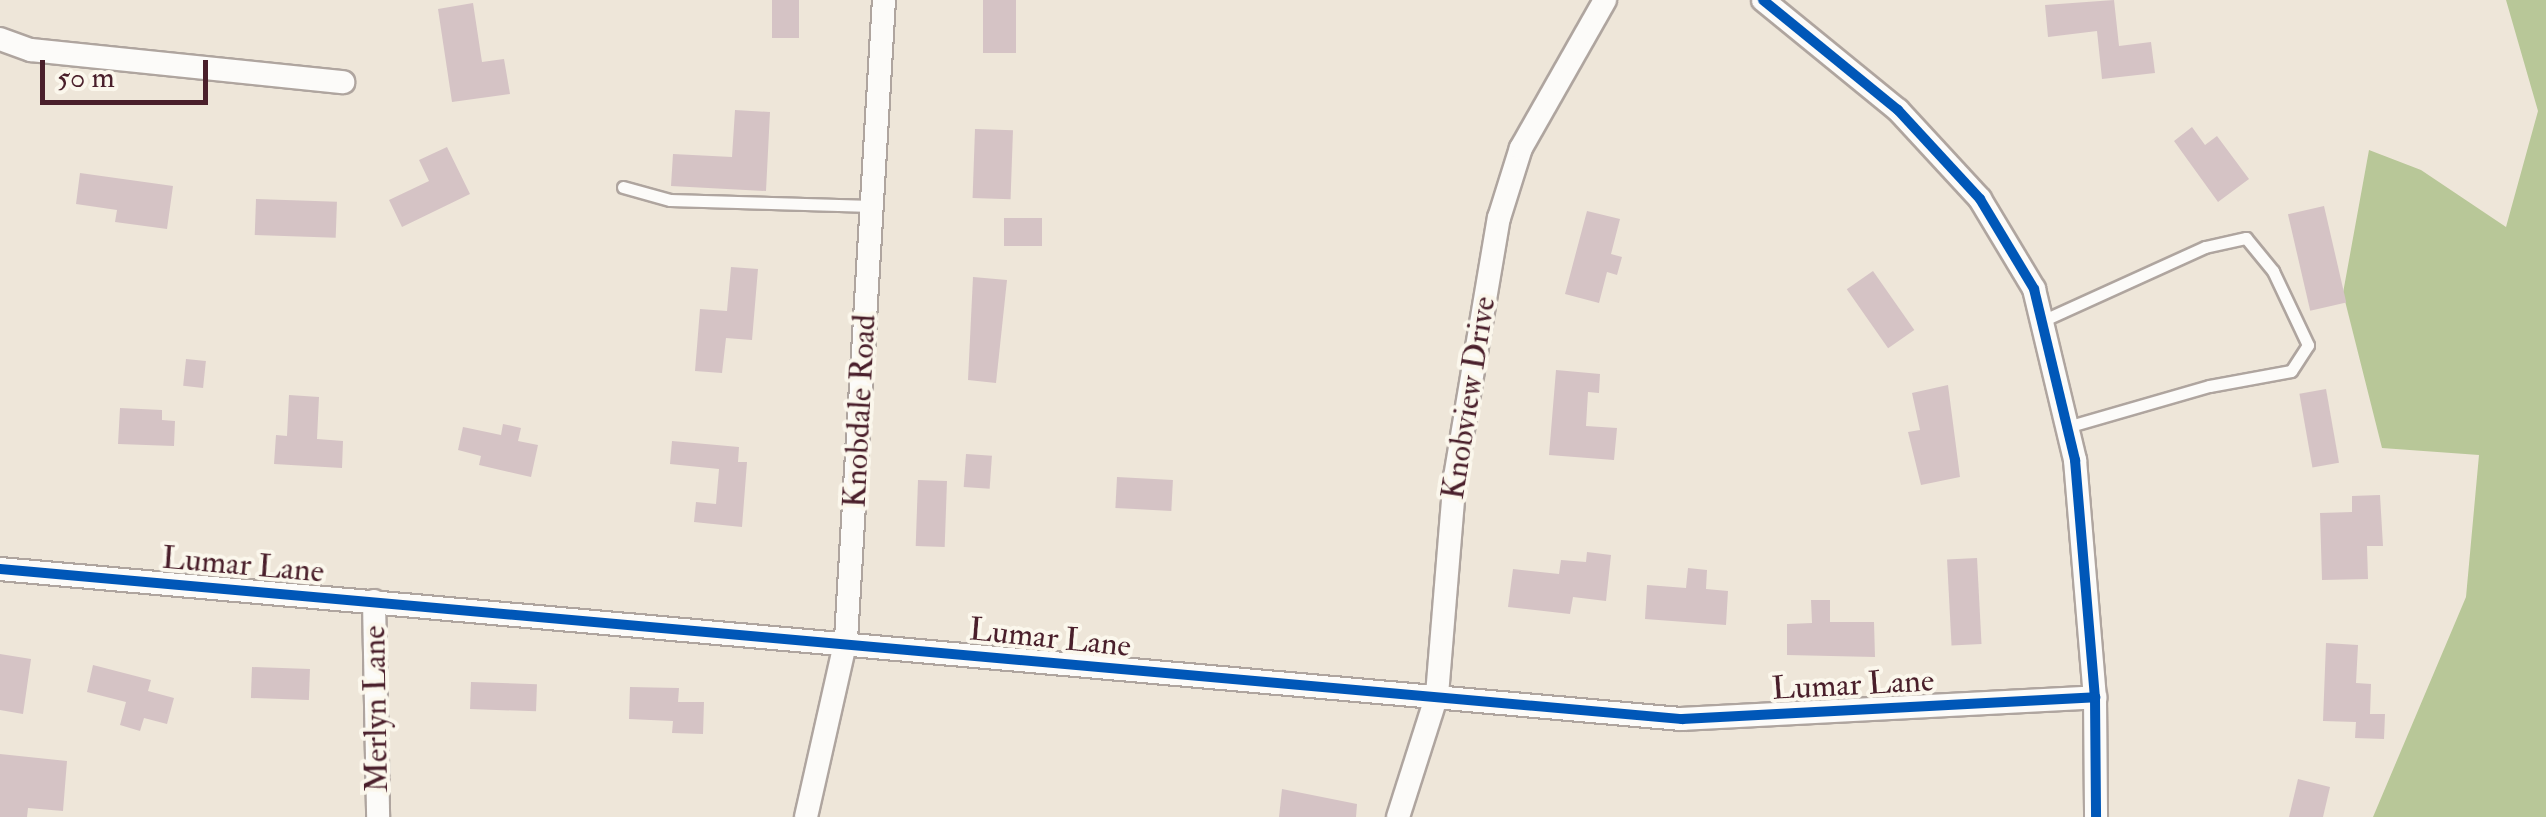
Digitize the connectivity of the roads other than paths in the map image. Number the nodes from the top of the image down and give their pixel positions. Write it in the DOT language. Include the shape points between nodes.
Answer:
graph roads {
  1 [pos="884,0"];
  2 [pos="1605,0"];
  3 [pos="1763,0"];
  4 [pos="0,39"];
  5 [pos="343,82"];
  6 [pos="624,187"];
  7 [pos="872,206"];
  8 [pos="2042,322"];
  9 [pos="2067,427"];
  10 [pos="0,568"];
  11 [pos="374,601"];
  12 [pos="846,640"];
  13 [pos="1436,695"];
  14 [pos="2095,698"];
  15 [pos="378,817"];
  16 [pos="806,817"];
  17 [pos="1398,817"];
  18 [pos="2096,817"];
  1 -- 7 [label="street, Knobdale Road"];
  2 -- 13 [label="street, Knobview Drive" via="1521,148 1499,218 1455,477"];
  3 -- 8 [label="street" via="1898,110 1980,199 2034,289"];
  4 -- 5 [label="street" via="31,50"];
  6 -- 7 [label="lane" via="670,200"];
  7 -- 12 [label="street, Knobdale Road"];
  8 -- 9 [label="street"];
  8 -- 9 [label="lane" via="2205,247 2246,238 2273,270 2308,344 2291,371 2209,386"];
  9 -- 14 [label="street"];
  10 -- 11 [label="street, Lumar Lane"];
  11 -- 12 [label="street, Lumar Lane"];
  11 -- 15 [label="street, Merlyn Lane"];
  12 -- 13 [label="street, Lumar Lane" via="1100,670"];
  12 -- 16 [label="street, Knobdale Road"];
  13 -- 14 [label="street, Lumar Lane" via="1682,719"];
  13 -- 17 [label="street, Knobview Drive"];
  14 -- 18 [label="street"];
}
